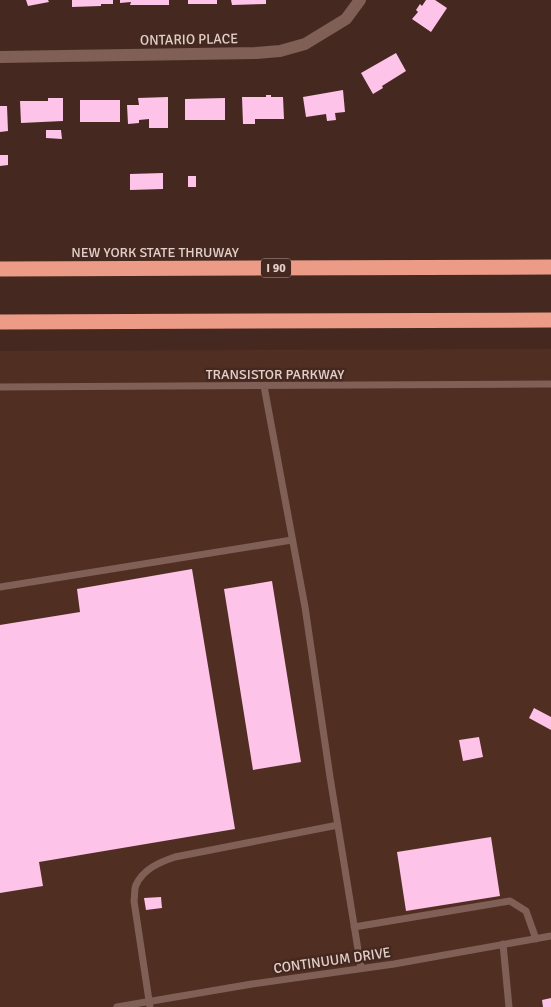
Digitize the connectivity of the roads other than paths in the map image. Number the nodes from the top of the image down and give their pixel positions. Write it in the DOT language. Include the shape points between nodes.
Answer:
graph roads {
  1 [pos="360,0"];
  2 [pos="0,57"];
  3 [pos="551,267"];
  4 [pos="0,269"];
  5 [pos="551,320"];
  6 [pos="0,322"];
  7 [pos="551,384"];
  8 [pos="264,386"];
  9 [pos="0,388"];
  10 [pos="292,540"];
  11 [pos="0,587"];
  12 [pos="338,825"];
  13 [pos="354,927"];
  14 [pos="551,936"];
  15 [pos="536,939"];
  16 [pos="503,944"];
  17 [pos="361,968"];
  18 [pos="149,1004"];
  19 [pos="117,1007"];
  20 [pos="508,1007"];
  1 -- 2 [label="street, ONTARIO PLACE" via="346,19 305,44 280,51"];
  3 -- 4 [label="highway, NEW YORK STATE THRUWAY / I 90"];
  5 -- 6 [label="highway"];
  7 -- 8 [label="lane, TRANSISTOR PARKWAY"];
  8 -- 9 [label="lane, TRANSISTOR PARKWAY"];
  8 -- 10 [label="lane"];
  10 -- 11 [label="lane"];
  10 -- 12 [label="lane"];
  12 -- 13 [label="lane"];
  12 -- 18 [label="lane" via="175,857 146,872 136,885 134,901"];
  13 -- 15 [label="lane" via="510,901 526,911"];
  13 -- 17 [label="lane"];
  14 -- 15 [label="lane, CONTINUUM DRIVE"];
  15 -- 16 [label="lane, CONTINUUM DRIVE"];
  16 -- 17 [label="lane, CONTINUUM DRIVE"];
  16 -- 20 [label="lane"];
  17 -- 18 [label="lane, CONTINUUM DRIVE"];
  18 -- 19 [label="lane, CONTINUUM DRIVE"];
}
